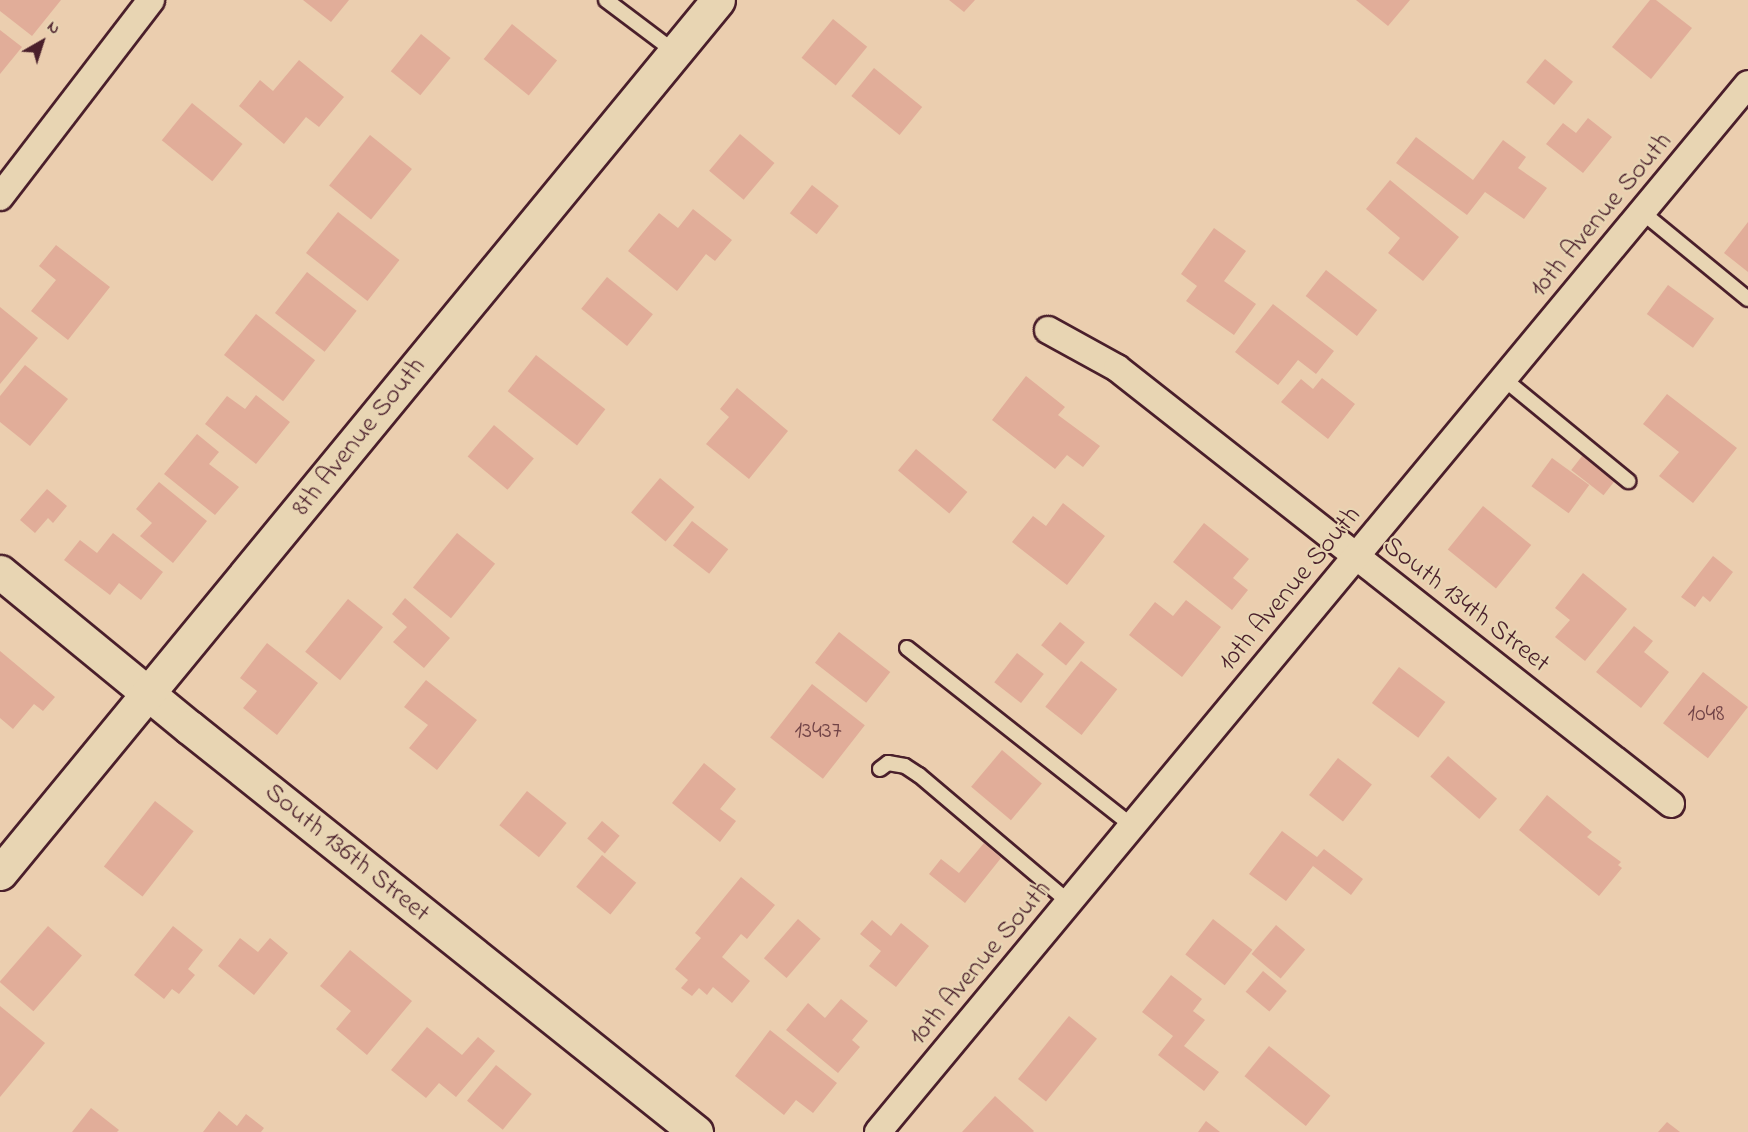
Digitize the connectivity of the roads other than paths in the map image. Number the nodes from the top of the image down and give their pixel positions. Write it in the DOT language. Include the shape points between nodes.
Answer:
graph roads {
  1 [pos="151,0"];
  2 [pos="606,0"];
  3 [pos="718,0"];
  4 [pos="675,52"];
  5 [pos="1748,84"];
  6 [pos="0,197"];
  7 [pos="1642,212"];
  8 [pos="1748,299"];
  9 [pos="1048,330"];
  10 [pos="1504,379"];
  11 [pos="1628,482"];
  12 [pos="1356,557"];
  13 [pos="0,572"];
  14 [pos="907,648"];
  15 [pos="149,692"];
  16 [pos="880,769"];
  17 [pos="1671,804"];
  18 [pos="1132,826"];
  19 [pos="0,873"];
  20 [pos="1070,902"];
  21 [pos="696,1132"];
  22 [pos="878,1132"];
  1 -- 6 [label="street"];
  2 -- 4 [label="lane"];
  3 -- 4 [label="street, 8th Avenue South"];
  4 -- 15 [label="street, 8th Avenue South"];
  5 -- 7 [label="street, 10th Avenue South"];
  7 -- 8 [label="lane"];
  7 -- 10 [label="street, 10th Avenue South"];
  9 -- 12 [label="street, South 134th Street" via="1117,368"];
  10 -- 11 [label="lane"];
  10 -- 12 [label="street, 10th Avenue South"];
  12 -- 17 [label="street, South 134th Street"];
  12 -- 18 [label="street, 10th Avenue South"];
  13 -- 15 [label="street, South 136th Street"];
  14 -- 18 [label="lane"];
  15 -- 19 [label="street, 8th Avenue South"];
  15 -- 21 [label="street, South 136th Street"];
  16 -- 20 [label="lane" via="888,763 905,766 919,775"];
  18 -- 20 [label="street, 10th Avenue South"];
  20 -- 22 [label="street, 10th Avenue South"];
}
